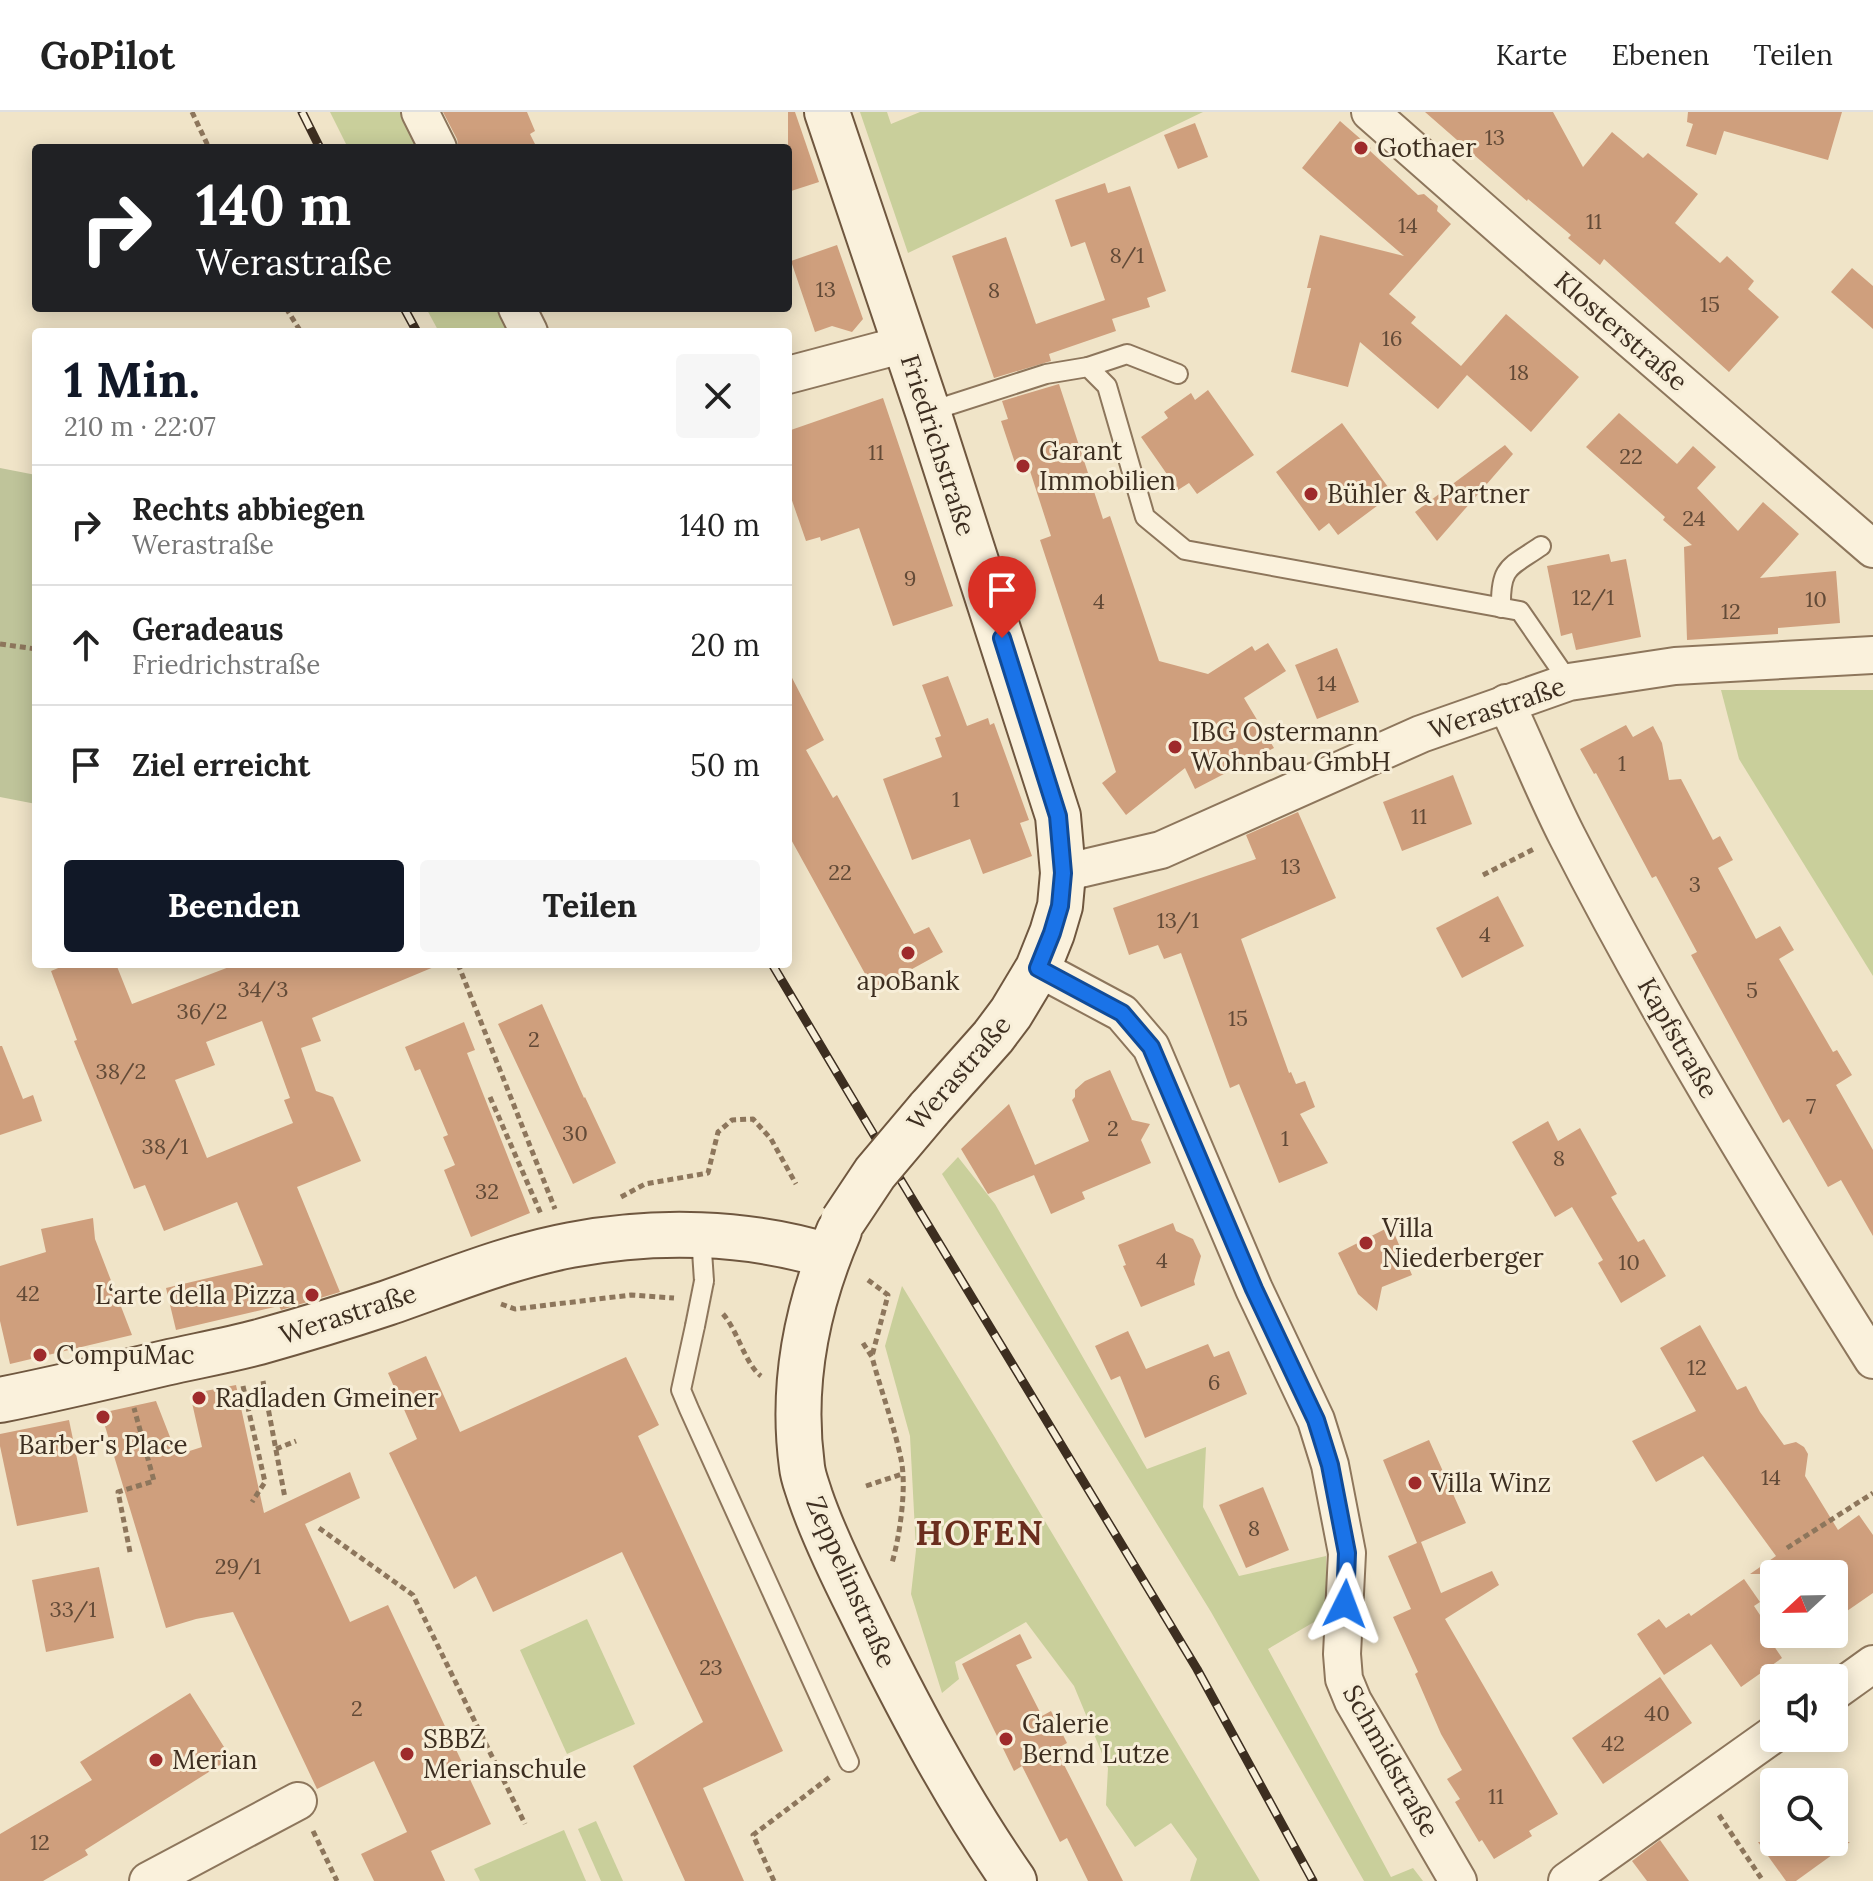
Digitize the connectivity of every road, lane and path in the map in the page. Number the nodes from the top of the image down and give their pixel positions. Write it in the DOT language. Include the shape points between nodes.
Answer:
graph roads {
  1 [pos="192,112"];
  2 [pos="420,112"];
  3 [pos="827,112"];
  4 [pos="1370,112"];
  5 [pos="207,144"];
  6 [pos="436,144"];
  7 [pos="894,346"];
  8 [pos="1088,367"];
  9 [pos="792,374"];
  10 [pos="1178,374"];
  11 [pos="928,412"];
  12 [pos="1541,546"];
  13 [pos="1873,549"];
  14 [pos="1501,608"];
  15 [pos="0,644"];
  16 [pos="32,648"];
  17 [pos="1873,655"];
  18 [pos="1569,682"];
  19 [pos="1506,703"];
  20 [pos="1566,833"];
  21 [pos="1063,873"];
  22 [pos="1483,875"];
  23 [pos="460,968"];
  24 [pos="1038,968"];
  25 [pos="490,1097"];
  26 [pos="796,1184"];
  27 [pos="610,1203"];
  28 [pos="556,1213"];
  29 [pos="543,1218"];
  30 [pos="701,1236"];
  31 [pos="836,1238"];
  32 [pos="868,1280"];
  33 [pos="678,1299"];
  34 [pos="493,1301"];
  35 [pos="721,1311"];
  36 [pos="863,1343"];
  37 [pos="872,1357"];
  38 [pos="1873,1360"];
  39 [pos="754,1370"];
  40 [pos="262,1374"];
  41 [pos="242,1379"];
  42 [pos="0,1400"];
  43 [pos="132,1400"];
  44 [pos="296,1441"];
  45 [pos="276,1449"];
  46 [pos="902,1474"];
  47 [pos="866,1486"];
  48 [pos="1873,1493"];
  49 [pos="285,1498"];
  50 [pos="252,1502"];
  51 [pos="319,1528"];
  52 [pos="1787,1548"];
  53 [pos="130,1552"];
  54 [pos="892,1563"];
  55 [pos="1873,1664"];
  56 [pos="1848,1682"];
  57 [pos="1760,1744"];
  58 [pos="849,1762"];
  59 [pos="1700,1787"];
  60 [pos="298,1801"];
  61 [pos="525,1824"];
  62 [pos="148,1881"];
  63 [pos="337,1881"];
  64 [pos="774,1881"];
  65 [pos="1014,1881"];
  66 [pos="1458,1881"];
  67 [pos="1567,1881"];
  68 [pos="1763,1881"];
  1 -- 5 [label="path"];
  2 -- 6 [label="street"];
  3 -- 7 [label="main road, Friedrichstraße"];
  4 -- 13 [label="street, Klosterstraße"];
  7 -- 9 [label="street"];
  7 -- 11 [label="main road, Friedrichstraße"];
  8 -- 10 [label="lane" via="1127,354"];
  8 -- 11 [label="lane" via="1046,374"];
  8 -- 14 [label="lane" via="1107,386 1145,517 1185,550"];
  11 -- 21 [label="main road, Friedrichstraße" via="949,515 1058,816"];
  12 -- 14 [label="lane" via="1509,568 1501,585"];
  14 -- 18 [label="lane" via="1520,611"];
  15 -- 16 [label="path"];
  17 -- 18 [label="street, Werastraße" via="1675,666"];
  18 -- 19 [label="street, Werastraße"];
  19 -- 20 [label="street, Kapfstraße"];
  19 -- 21 [label="street, Werastraße" via="1421,734 1161,850"];
  20 -- 22 [label="path"];
  20 -- 38 [label="street, Kapfstraße" via="1767,1192"];
  21 -- 24 [label="main road, Werastraße" via="1060,906"];
  23 -- 28 [label="path"];
  24 -- 31 [label="main road, Werastraße, bridge" via="993,1037 875,1173"];
  24 -- 66 [label="street, Schmidstraße" via="1122,1013 1151,1047 1316,1420 1330,1465 1347,1553 1344,1679"];
  25 -- 29 [label="path"];
  26 -- 27 [label="path" via="753,1119 732,1120 718,1132 708,1173 645,1184"];
  30 -- 31 [label="main road, Werastraße" via="805,1249"];
  30 -- 42 [label="main road, Werastraße" via="569,1245 257,1342"];
  30 -- 58 [label="lane, bridge" via="704,1281 681,1390"];
  31 -- 65 [label="main road, Zeppelinstraße" via="806,1331 798,1423 802,1470 817,1517 897,1683 975,1823"];
  32 -- 37 [label="path" via="888,1295"];
  33 -- 34 [label="path" via="631,1295 515,1309"];
  35 -- 39 [label="path"];
  36 -- 37 [label="path"];
  37 -- 46 [label="path"];
  40 -- 45 [label="path"];
  41 -- 50 [label="path" via="265,1482"];
  43 -- 53 [label="path" via="154,1481 118,1492"];
  44 -- 45 [label="path"];
  45 -- 49 [label="path"];
  46 -- 47 [label="path"];
  46 -- 54 [label="path"];
  48 -- 52 [label="path"];
  51 -- 61 [label="path" via="413,1595"];
  55 -- 56 [label="street"];
  57 -- 59 [label="street"];
  58 -- 64 [label="path" via="753,1835"];
  59 -- 67 [label="street"];
  59 -- 68 [label="path"];
  60 -- 62 [label="street"];
  60 -- 63 [label="path"];
}
